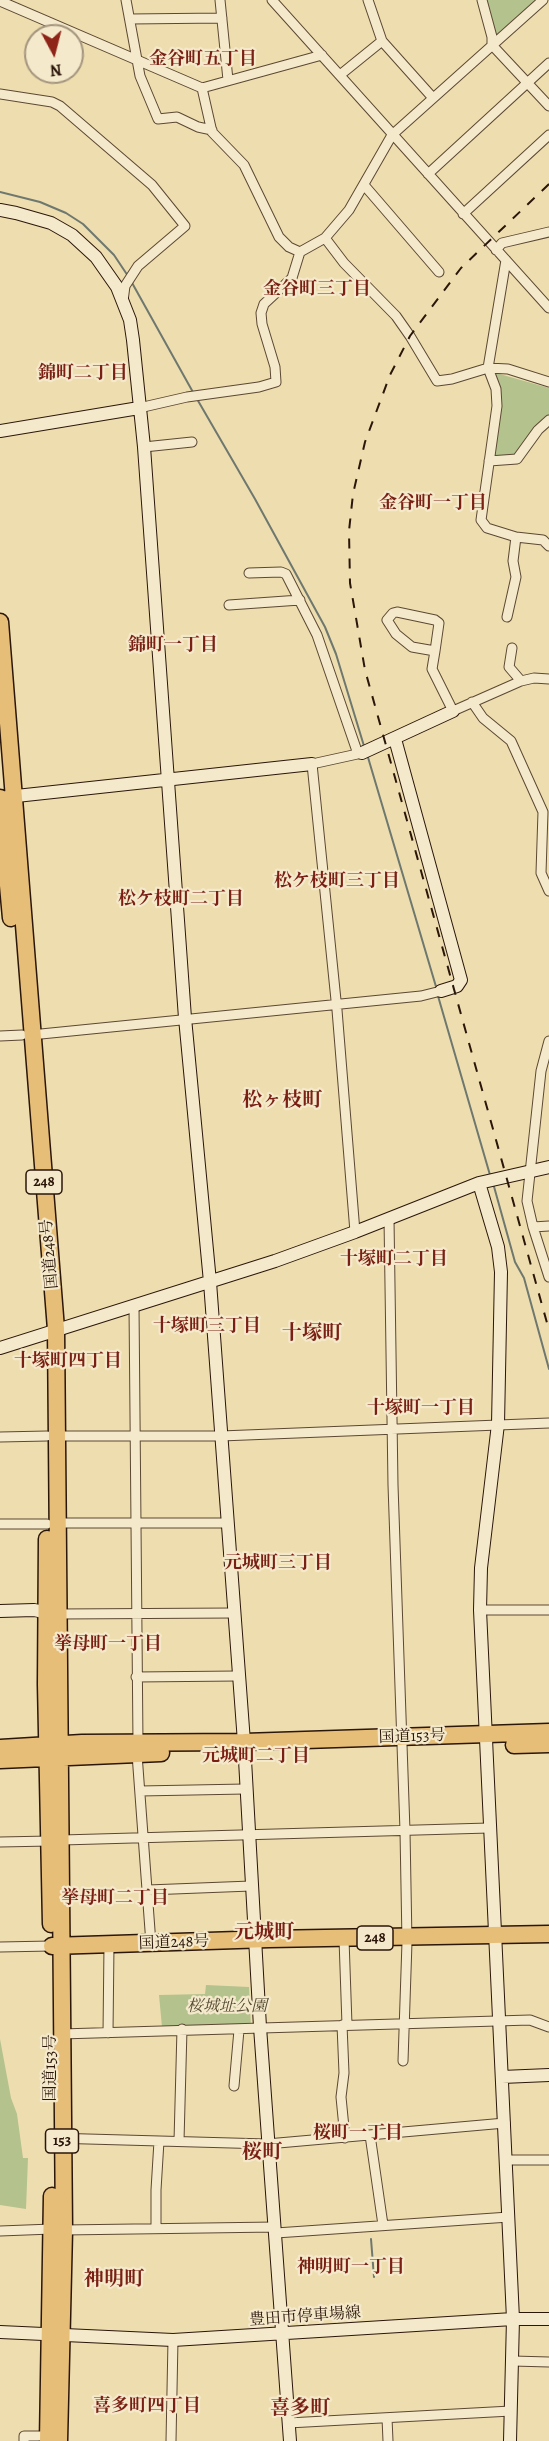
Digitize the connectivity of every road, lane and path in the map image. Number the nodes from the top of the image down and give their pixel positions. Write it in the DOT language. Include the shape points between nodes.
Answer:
graph roads {
  1 [pos="126,0"];
  2 [pos="220,0"];
  3 [pos="272,0"];
  4 [pos="368,0"];
  5 [pos="483,0"];
  6 [pos="543,0"];
  7 [pos="0,1"];
  8 [pos="222,18"];
  9 [pos="130,19"];
  10 [pos="382,41"];
  11 [pos="492,45"];
  12 [pos="322,55"];
  13 [pos="136,59"];
  14 [pos="549,63"];
  15 [pos="340,75"];
  16 [pos="228,80"];
  17 [pos="527,82"];
  18 [pos="202,88"];
  19 [pos="0,94"];
  20 [pos="433,98"];
  21 [pos="549,106"];
  22 [pos="212,130"];
  23 [pos="392,135"];
  24 [pos="549,135"];
  25 [pos="428,174"];
  26 [pos="364,185"];
  27 [pos="0,210"];
  28 [pos="463,214"];
  29 [pos="549,232"];
  30 [pos="325,238"];
  31 [pos="496,250"];
  32 [pos="300,252"];
  33 [pos="506,260"];
  34 [pos="439,272"];
  35 [pos="123,303"];
  36 [pos="549,308"];
  37 [pos="488,368"];
  38 [pos="549,382"];
  39 [pos="139,408"];
  40 [pos="549,420"];
  41 [pos="0,431"];
  42 [pos="192,442"];
  43 [pos="144,447"];
  44 [pos="489,461"];
  45 [pos="516,537"];
  46 [pos="549,546"];
  47 [pos="249,573"];
  48 [pos="300,600"];
  49 [pos="229,605"];
  50 [pos="507,617"];
  51 [pos="0,622"];
  52 [pos="512,648"];
  53 [pos="435,651"];
  54 [pos="549,679"];
  55 [pos="521,681"];
  56 [pos="472,702"];
  57 [pos="453,711"];
  58 [pos="395,739"];
  59 [pos="360,753"];
  60 [pos="312,764"];
  61 [pos="166,780"];
  62 [pos="4,797"];
  63 [pos="549,891"];
  64 [pos="437,992"];
  65 [pos="335,1004"];
  66 [pos="185,1018"];
  67 [pos="27,1035"];
  68 [pos="0,1036"];
  69 [pos="549,1041"];
  70 [pos="549,1167"];
  71 [pos="531,1170"];
  72 [pos="479,1183"];
  73 [pos="389,1219"];
  74 [pos="549,1226"];
  75 [pos="533,1227"];
  76 [pos="355,1232"];
  77 [pos="549,1277"];
  78 [pos="210,1282"];
  79 [pos="134,1306"];
  80 [pos="50,1331"];
  81 [pos="0,1348"];
  82 [pos="549,1423"];
  83 [pos="498,1424"];
  84 [pos="392,1428"];
  85 [pos="52,1436"];
  86 [pos="134,1436"];
  87 [pos="221,1436"];
  88 [pos="0,1437"];
  89 [pos="53,1523"];
  90 [pos="227,1523"];
  91 [pos="0,1524"];
  92 [pos="135,1524"];
  93 [pos="480,1610"];
  94 [pos="549,1610"];
  95 [pos="0,1611"];
  96 [pos="52,1613"];
  97 [pos="234,1613"];
  98 [pos="136,1614"];
  99 [pos="237,1676"];
  100 [pos="136,1677"];
  101 [pos="549,1732"];
  102 [pos="487,1740"];
  103 [pos="402,1743"];
  104 [pos="549,1744"];
  105 [pos="244,1746"];
  106 [pos="0,1748"];
  107 [pos="137,1749"];
  108 [pos="53,1751"];
  109 [pos="0,1760"];
  110 [pos="245,1789"];
  111 [pos="140,1791"];
  112 [pos="489,1828"];
  113 [pos="405,1831"];
  114 [pos="248,1836"];
  115 [pos="145,1839"];
  116 [pos="56,1841"];
  117 [pos="0,1842"];
  118 [pos="251,1886"];
  119 [pos="148,1890"];
  120 [pos="495,1934"];
  121 [pos="549,1934"];
  122 [pos="407,1937"];
  123 [pos="344,1939"];
  124 [pos="255,1940"];
  125 [pos="151,1944"];
  126 [pos="110,1945"];
  127 [pos="57,1946"];
  128 [pos="0,1947"];
  129 [pos="499,2022"];
  130 [pos="405,2023"];
  131 [pos="344,2025"];
  132 [pos="260,2027"];
  133 [pos="549,2027"];
  134 [pos="182,2029"];
  135 [pos="239,2030"];
  136 [pos="108,2032"];
  137 [pos="61,2034"];
  138 [pos="403,2061"];
  139 [pos="549,2075"];
  140 [pos="502,2077"];
  141 [pos="234,2086"];
  142 [pos="505,2123"];
  143 [pos="370,2135"];
  144 [pos="57,2138"];
  145 [pos="345,2138"];
  146 [pos="159,2141"];
  147 [pos="179,2141"];
  148 [pos="267,2144"];
  149 [pos="507,2160"];
  150 [pos="549,2160"];
  151 [pos="508,2217"];
  152 [pos="383,2225"];
  153 [pos="156,2228"];
  154 [pos="58,2230"];
  155 [pos="275,2230"];
  156 [pos="0,2231"];
  157 [pos="513,2319"];
  158 [pos="549,2319"];
  159 [pos="0,2332"];
  160 [pos="56,2335"];
  161 [pos="282,2335"];
  162 [pos="173,2340"];
  163 [pos="513,2361"];
  164 [pos="549,2362"];
  165 [pos="511,2411"];
  166 [pos="387,2418"];
  167 [pos="288,2423"];
  168 [pos="52,2439"];
  169 [pos="24,2441"];
  170 [pos="171,2441"];
  171 [pos="290,2441"];
  172 [pos="388,2441"];
  173 [pos="510,2441"];
  1 -- 9 [label="street"];
  2 -- 8 [label="street"];
  3 -- 12 [label="street"];
  4 -- 10 [label="street"];
  5 -- 11 [label="street"];
  6 -- 11 [label="street"];
  7 -- 13 [label="street"];
  8 -- 9 [label="street"];
  8 -- 16 [label="street"];
  9 -- 13 [label="street"];
  10 -- 15 [label="street"];
  10 -- 20 [label="street"];
  11 -- 17 [label="street"];
  11 -- 20 [label="street"];
  12 -- 15 [label="street"];
  12 -- 16 [label="street"];
  13 -- 18 [label="street"];
  13 -- 22 [label="street" via="158,118 177,117"];
  14 -- 17 [label="street"];
  15 -- 23 [label="street"];
  16 -- 18 [label="street"];
  17 -- 21 [label="street"];
  17 -- 25 [label="street"];
  18 -- 22 [label="street"];
  19 -- 35 [label="street" via="60,106 152,185 185,226 143,261 126,284"];
  20 -- 23 [label="street"];
  22 -- 32 [label="street" via="244,165 279,237"];
  23 -- 25 [label="street"];
  23 -- 26 [label="street"];
  24 -- 28 [label="street"];
  25 -- 28 [label="street"];
  26 -- 30 [label="street"];
  26 -- 34 [label="street"];
  27 -- 35 [label="street" via="41,219 72,235 108,272"];
  28 -- 31 [label="street"];
  29 -- 31 [label="street" via="502,243"];
  30 -- 32 [label="street"];
  30 -- 37 [label="street" via="400,323 437,381"];
  31 -- 33 [label="street"];
  32 -- 39 [label="street" via="292,278 264,304 261,313 276,382"];
  33 -- 36 [label="street"];
  33 -- 37 [label="street"];
  35 -- 39 [label="street" via="133,340"];
  37 -- 38 [label="street" via="508,369"];
  37 -- 44 [label="street" via="498,396"];
  39 -- 41 [label="street"];
  39 -- 43 [label="street"];
  40 -- 44 [label="street" via="517,459"];
  42 -- 43 [label="street"];
  43 -- 61 [label="street"];
  44 -- 45 [label="street" via="481,520 486,528"];
  45 -- 46 [label="street" via="543,540"];
  45 -- 50 [label="street" via="516,577"];
  47 -- 48 [label="street" via="286,574"];
  48 -- 49 [label="street"];
  48 -- 59 [label="street" via="317,635"];
  51 -- 62 [label="highway, 国道248号 / 248"];
  52 -- 55 [label="street" via="509,667"];
  53 -- 53 [label="street" via="439,623 435,620 397,612 387,620 412,647"];
  53 -- 57 [label="street" via="432,669"];
  54 -- 55 [label="street"];
  55 -- 56 [label="street"];
  56 -- 57 [label="street"];
  56 -- 63 [label="street" via="483,718 511,741 543,812 541,873"];
  57 -- 58 [label="street"];
  58 -- 59 [label="street"];
  58 -- 64 [label="street" via="461,980 457,986"];
  59 -- 60 [label="street"];
  60 -- 61 [label="street"];
  60 -- 65 [label="street"];
  61 -- 62 [label="street"];
  61 -- 66 [label="street"];
  62 -- 67 [label="highway, 国道248号 / 248"];
  64 -- 65 [label="street"];
  65 -- 66 [label="street"];
  65 -- 76 [label="street"];
  66 -- 67 [label="street"];
  66 -- 78 [label="street"];
  67 -- 68 [label="street"];
  67 -- 80 [label="highway, 国道248号 / 248"];
  69 -- 71 [label="street" via="541,1071"];
  70 -- 71 [label="street"];
  71 -- 72 [label="street"];
  71 -- 75 [label="street" via="527,1201"];
  72 -- 73 [label="street"];
  72 -- 83 [label="street" via="500,1259"];
  73 -- 76 [label="street"];
  73 -- 84 [label="street"];
  74 -- 75 [label="street"];
  75 -- 77 [label="street"];
  76 -- 78 [label="street"];
  78 -- 79 [label="street"];
  78 -- 87 [label="street"];
  79 -- 80 [label="street"];
  79 -- 86 [label="street"];
  80 -- 81 [label="street"];
  80 -- 85 [label="highway, 国道248号 / 248"];
  82 -- 83 [label="street"];
  83 -- 84 [label="street"];
  83 -- 93 [label="street" via="481,1568"];
  84 -- 87 [label="street"];
  84 -- 103 [label="street"];
  85 -- 86 [label="street"];
  85 -- 88 [label="street"];
  85 -- 89 [label="highway, 国道248号 / 248"];
  86 -- 87 [label="street"];
  86 -- 92 [label="street"];
  87 -- 90 [label="street"];
  89 -- 91 [label="street"];
  89 -- 92 [label="street"];
  89 -- 96 [label="highway, 国道248号 / 248"];
  90 -- 92 [label="street"];
  90 -- 97 [label="street"];
  92 -- 98 [label="street"];
  93 -- 94 [label="street"];
  93 -- 102 [label="street"];
  95 -- 96 [label="street"];
  96 -- 98 [label="street"];
  96 -- 108 [label="highway, 国道248号 / 248"];
  97 -- 98 [label="street"];
  97 -- 99 [label="street"];
  98 -- 100 [label="street"];
  99 -- 100 [label="street"];
  99 -- 105 [label="street"];
  100 -- 107 [label="street"];
  101 -- 102 [label="highway, 国道153号"];
  102 -- 103 [label="highway, 国道153号"];
  102 -- 104 [label="highway, 国道153号"];
  102 -- 112 [label="street"];
  103 -- 105 [label="highway, 国道153号"];
  103 -- 113 [label="street"];
  105 -- 107 [label="highway, 国道153号"];
  105 -- 110 [label="street"];
  106 -- 108 [label="highway"];
  107 -- 108 [label="highway, 国道153号"];
  107 -- 111 [label="street"];
  108 -- 109 [label="highway"];
  108 -- 116 [label="highway, 国道153号 / 153"];
  110 -- 111 [label="street"];
  110 -- 114 [label="street"];
  111 -- 115 [label="street"];
  112 -- 113 [label="street"];
  112 -- 120 [label="street"];
  113 -- 114 [label="street"];
  113 -- 122 [label="street"];
  114 -- 115 [label="street"];
  114 -- 118 [label="street"];
  115 -- 116 [label="street"];
  115 -- 119 [label="street"];
  116 -- 117 [label="street"];
  116 -- 127 [label="highway, 国道153号 / 153"];
  118 -- 119 [label="street"];
  118 -- 124 [label="street"];
  119 -- 125 [label="street"];
  120 -- 121 [label="highway, 国道248号 / 248"];
  120 -- 122 [label="highway, 国道248号 / 248"];
  120 -- 129 [label="street"];
  122 -- 123 [label="highway, 国道248号 / 248"];
  122 -- 130 [label="street"];
  123 -- 124 [label="highway, 国道248号 / 248"];
  123 -- 131 [label="street"];
  124 -- 125 [label="highway, 国道248号 / 248"];
  124 -- 132 [label="street"];
  125 -- 126 [label="highway, 国道248号 / 248"];
  126 -- 127 [label="highway, 国道248号 / 248"];
  126 -- 136 [label="street"];
  127 -- 128 [label="street"];
  127 -- 137 [label="highway, 国道153号 / 153"];
  127 -- 144 [label="highway, 国道153号 / 153"];
  129 -- 130 [label="street"];
  129 -- 133 [label="street" via="530,2020"];
  129 -- 140 [label="street"];
  130 -- 131 [label="street"];
  130 -- 138 [label="street"];
  131 -- 132 [label="street"];
  131 -- 145 [label="street" via="341,2097"];
  132 -- 135 [label="street"];
  132 -- 148 [label="street"];
  134 -- 135 [label="street"];
  134 -- 136 [label="street"];
  134 -- 147 [label="street"];
  135 -- 141 [label="street"];
  136 -- 137 [label="street"];
  137 -- 144 [label="highway, 国道153号 / 153"];
  139 -- 140 [label="street"];
  140 -- 142 [label="street"];
  142 -- 143 [label="street"];
  142 -- 149 [label="street"];
  143 -- 145 [label="street"];
  143 -- 152 [label="street"];
  144 -- 146 [label="street"];
  144 -- 154 [label="highway, 国道153号 / 153"];
  145 -- 148 [label="street"];
  146 -- 147 [label="street"];
  146 -- 153 [label="street"];
  147 -- 148 [label="street"];
  148 -- 155 [label="street"];
  149 -- 150 [label="street"];
  149 -- 151 [label="street"];
  151 -- 152 [label="street"];
  151 -- 157 [label="street"];
  152 -- 155 [label="street"];
  153 -- 154 [label="street"];
  153 -- 155 [label="street"];
  154 -- 156 [label="street"];
  154 -- 160 [label="highway, 国道153号 / 153"];
  155 -- 161 [label="street"];
  157 -- 158 [label="street, 豊田市停車場線"];
  157 -- 161 [label="street, 豊田市停車場線"];
  157 -- 163 [label="street"];
  159 -- 160 [label="street, 豊田市停車場線"];
  160 -- 162 [label="street, 豊田市停車場線"];
  160 -- 168 [label="highway, 国道153号 / 153"];
  161 -- 162 [label="street, 豊田市停車場線"];
  161 -- 167 [label="street"];
  162 -- 170 [label="street"];
  163 -- 164 [label="street"];
  163 -- 165 [label="street"];
  165 -- 166 [label="street"];
  165 -- 173 [label="street"];
  166 -- 167 [label="street"];
  166 -- 172 [label="street"];
  167 -- 171 [label="street"];
  168 -- 169 [label="street" via="24,2436"];
}
